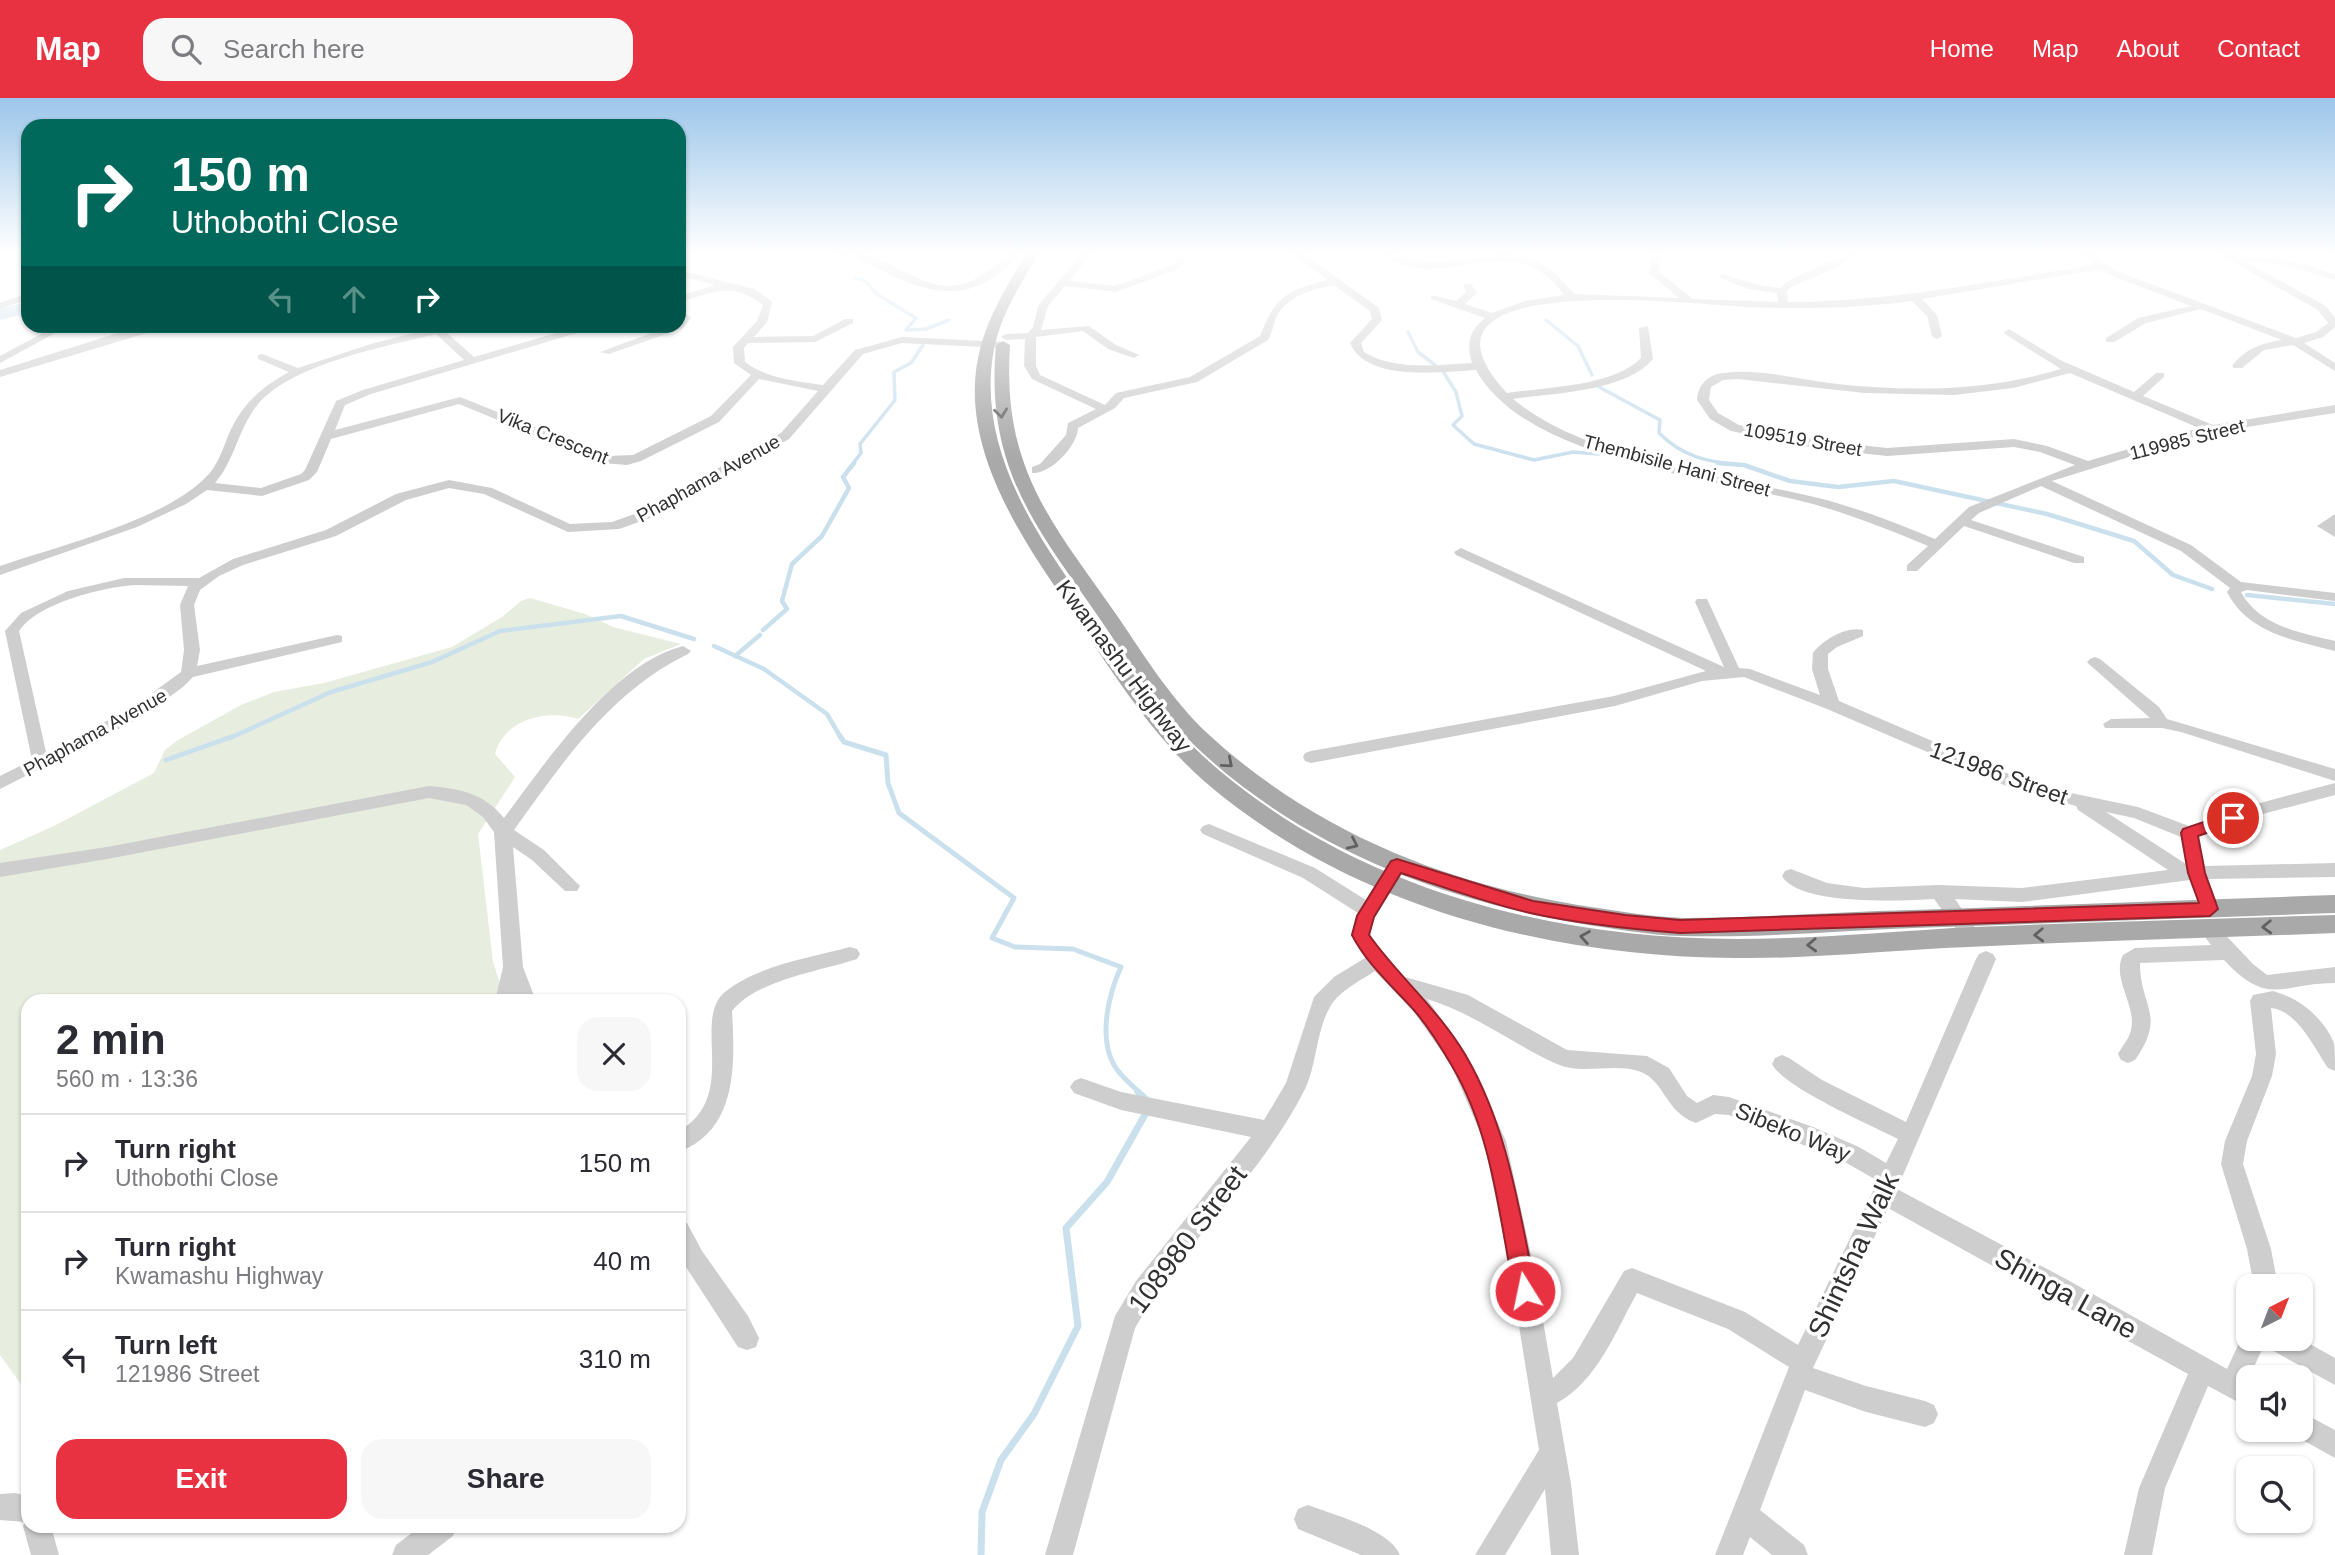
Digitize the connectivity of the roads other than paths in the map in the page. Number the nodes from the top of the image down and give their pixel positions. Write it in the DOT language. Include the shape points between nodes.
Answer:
graph roads {
  1 [pos="761,322"];
  2 [pos="847,322"];
  3 [pos="1000,322"];
  4 [pos="1009,322"];
  5 [pos="1039,322"];
  6 [pos="1270,322"];
  7 [pos="1375,322"];
  8 [pos="1488,322"];
  9 [pos="1935,322"];
  10 [pos="2133,322"];
  11 [pos="2244,322"];
  12 [pos="2331,322"];
  13 [pos="1644,328"];
  14 [pos="2009,332"];
  15 [pos="50,333"];
  16 [pos="125,333"];
  17 [pos="132,333"];
  18 [pos="428,333"];
  19 [pos="441,333"];
  20 [pos="566,333"];
  21 [pos="660,333"];
  22 [pos="122,335"];
  23 [pos="1032,335"];
  24 [pos="1937,336"];
  25 [pos="744,340"];
  26 [pos="2110,340"];
  27 [pos="2295,341"];
  28 [pos="999,342"];
  29 [pos="605,352"];
  30 [pos="1133,355"];
  31 [pos="262,357"];
  32 [pos="0,360"];
  33 [pos="471,360"];
  34 [pos="1479,366"];
  35 [pos="2238,366"];
  36 [pos="2335,368"];
  37 [pos="2069,370"];
  38 [pos="299,372"];
  39 [pos="0,374"];
  40 [pos="757,375"];
  41 [pos="2160,375"];
  42 [pos="825,389"];
  43 [pos="2137,395"];
  44 [pos="1502,397"];
  45 [pos="1105,409"];
  46 [pos="2335,409"];
  47 [pos="2211,429"];
  48 [pos="327,436"];
  49 [pos="2087,464"];
  50 [pos="1036,470"];
  51 [pos="2041,481"];
  52 [pos="205,486"];
  53 [pos="2335,518"];
  54 [pos="1962,521"];
  55 [pos="2335,533"];
  56 [pos="1938,545"];
  57 [pos="1461,552"];
  58 [pos="2079,560"];
  59 [pos="1912,568"];
  60 [pos="0,571"];
  61 [pos="201,582"];
  62 [pos="2238,587"];
  63 [pos="2335,597"];
  64 [pos="1702,602"];
  65 [pos="1858,633"];
  66 [pos="337,639"];
  67 [pos="2335,646"];
  68 [pos="682,651"];
  69 [pos="2095,663"];
  70 [pos="1728,672"];
  71 [pos="188,673"];
  72 [pos="1833,705"];
  73 [pos="2162,723"];
  74 [pos="2111,724"];
  75 [pos="1311,757"];
  76 [pos="41,762"];
  77 [pos="2335,775"];
  78 [pos="0,783"];
  79 [pos="2335,789"];
  80 [pos="2074,800"];
  81 [pos="1209,830"];
  82 [pos="503,832"];
  83 [pos="2189,833"];
  84 [pos="21,867"];
  85 [pos="0,870"];
  86 [pos="2335,870"];
  87 [pos="1392,873"];
  88 [pos="2191,873"];
  89 [pos="1791,876"];
  90 [pos="0,881"];
  91 [pos="571,886"];
  92 [pos="1939,892"];
  93 [pos="2335,904"];
  94 [pos="1370,911"];
  95 [pos="2209,919"];
  96 [pos="2335,924"];
  97 [pos="1966,928"];
  98 [pos="2231,953"];
  99 [pos="850,954"];
  100 [pos="1986,959"];
  101 [pos="1377,960"];
  102 [pos="513,967"];
  103 [pos="2335,975"];
  104 [pos="1400,983"];
  105 [pos="507,994"];
  106 [pos="523,994"];
  107 [pos="2128,1054"];
  108 [pos="2335,1062"];
  109 [pos="1782,1064"];
  110 [pos="1081,1087"];
  111 [pos="1269,1131"];
  112 [pos="1911,1135"];
  113 [pos="686,1137"];
  114 [pos="1886,1185"];
  115 [pos="686,1244"];
  116 [pos="2264,1274"];
  117 [pos="747,1338"];
  118 [pos="2298,1351"];
  119 [pos="1800,1368"];
  120 [pos="2203,1369"];
  121 [pos="2335,1372"];
  122 [pos="2236,1388"];
  123 [pos="1543,1397"];
  124 [pos="1925,1413"];
  125 [pos="2313,1432"];
  126 [pos="2335,1445"];
  127 [pos="1553,1452"];
  128 [pos="0,1507"];
  129 [pos="21,1507"];
  130 [pos="1745,1516"];
  131 [pos="1308,1519"];
  132 [pos="39,1533"];
  133 [pos="434,1533"];
  134 [pos="45,1555"];
  135 [pos="406,1555"];
  136 [pos="1059,1555"];
  137 [pos="1386,1555"];
  138 [pos="1489,1555"];
  139 [pos="1564,1555"];
  140 [pos="1729,1555"];
  141 [pos="1794,1555"];
  142 [pos="2138,1555"];
  1 -- 25 [label="street"];
  2 -- 25 [label="street" via="810,340"];
  3 -- 28 [label="main road, Kwamashu Highway"];
  4 -- 28 [label="main road, Kwamashu Highway"];
  5 -- 23 [label="street"];
  6 -- 45 [label="street" via="1264,338 1237,351 1214,370 1193,380 1120,395"];
  7 -- 34 [label="street" via="1355,343 1364,357 1406,368"];
  8 -- 34 [label="street" via="1473,338"];
  9 -- 24 [label="street"];
  10 -- 26 [label="street"];
  11 -- 27 [label="street"];
  12 -- 27 [label="street" via="2330,328"];
  13 -- 44 [label="street" via="1647,359 1631,373"];
  14 -- 37 [label="street"];
  15 -- 32 [label="street"];
  16 -- 22 [label="street"];
  17 -- 22 [label="street"];
  18 -- 38 [label="street"];
  19 -- 33 [label="street"];
  20 -- 33 [label="street"];
  21 -- 29 [label="street"];
  22 -- 39 [label="street"];
  23 -- 28 [label="street, Phaphama Avenue"];
  23 -- 30 [label="street, Phaphama Avenue" via="1085,328"];
  23 -- 45 [label="street" via="1030,366 1036,377"];
  25 -- 40 [label="street" via="737,354 740,363"];
  27 -- 35 [label="street" via="2260,348"];
  27 -- 36 [label="street"];
  28 -- 42 [label="street, Phaphama Avenue" via="910,340 872,346 849,360"];
  28 -- 87 [label="main road, Kwamashu Highway" via="984,375 984,412 1008,498 1035,547 1156,699 1250,782"];
  31 -- 38 [label="street"];
  33 -- 48 [label="street" via="340,403"];
  34 -- 44 [label="street, Thembisile Hani Street"];
  37 -- 43 [label="street"];
  37 -- 49 [label="street, 109519 Street" via="2025,384 1962,390 1875,390 1724,376 1712,379 1704,388 1703,400 1714,416 1735,428 1815,444 1887,452 2014,443"];
  38 -- 52 [label="street" via="256,399 220,470"];
  40 -- 42 [label="street"];
  40 -- 48 [label="street, Vika Crescent" via="715,419 626,461 606,460 460,400"];
  41 -- 43 [label="street"];
  42 -- 61 [label="street, Phaphama Avenue" via="785,436 630,522 598,529 568,528 472,486 435,486 401,497 331,533 237,562"];
  43 -- 47 [label="street"];
  44 -- 56 [label="street, Thembisile Hani Street" via="1534,421 1592,445 1817,501"];
  45 -- 50 [label="street" via="1072,426 1072,436"];
  46 -- 47 [label="street, 119985 Street"];
  47 -- 49 [label="street, 119985 Street"];
  48 -- 52 [label="street" via="311,472 299,480 254,492"];
  49 -- 51 [label="street, 119985 Street"];
  51 -- 54 [label="street, 119985 Street" via="1990,502"];
  51 -- 62 [label="street" via="2186,548"];
  52 -- 60 [label="street" via="160,512"];
  53 -- 55 [label="street" via="2324,526"];
  54 -- 56 [label="street, 119985 Street"];
  54 -- 58 [label="street"];
  56 -- 59 [label="street, 119985 Street"];
  57 -- 70 [label="street, 121986 Street"];
  61 -- 71 [label="street, Phaphama Avenue" via="187,604 192,650"];
  61 -- 76 [label="street" via="101,585 16,622 12,631"];
  62 -- 63 [label="street"];
  62 -- 67 [label="street" via="2234,593 2238,604 2252,615 2279,629"];
  64 -- 70 [label="street"];
  65 -- 72 [label="street" via="1819,654 1817,663"];
  66 -- 71 [label="street"];
  68 -- 82 [label="street" via="659,659 638,674 597,715"];
  69 -- 73 [label="street"];
  70 -- 72 [label="street, 121986 Street" via="1750,673"];
  70 -- 75 [label="street" via="1615,701"];
  71 -- 76 [label="street, Phaphama Avenue" via="174,689 136,713"];
  72 -- 80 [label="street, 121986 Street" via="2015,783"];
  73 -- 74 [label="street"];
  73 -- 77 [label="street"];
  76 -- 78 [label="street, Phaphama Avenue"];
  79 -- 83 [label="street"];
  80 -- 83 [label="street, 121986 Street" via="2138,813"];
  80 -- 88 [label="street"];
  81 -- 94 [label="street" via="1309,873"];
  82 -- 84 [label="street" via="496,818 471,798 429,792"];
  82 -- 91 [label="street" via="538,855"];
  82 -- 102 [label="street"];
  83 -- 88 [label="street"];
  84 -- 85 [label="street"];
  84 -- 90 [label="street"];
  86 -- 88 [label="street"];
  87 -- 94 [label="street"];
  87 -- 97 [label="main road, Kwamashu Highway" via="1511,902 1625,922 1680,927"];
  88 -- 92 [label="street" via="2027,894"];
  88 -- 95 [label="street"];
  89 -- 92 [label="street" via="1843,894"];
  92 -- 97 [label="street"];
  93 -- 95 [label="main road, Kwamashu Highway"];
  94 -- 101 [label="street" via="1360,935"];
  96 -- 95 [label="main road, Kwamashu Highway, one-way"];
  95 -- 97 [label="main road, Kwamashu Highway"];
  95 -- 98 [label="street"];
  98 -- 103 [label="street" via="2267,984"];
  98 -- 107 [label="street" via="2135,956 2129,965 2144,1020"];
  99 -- 113 [label="street" via="744,989 727,1000 722,1009 722,1089 701,1126"];
  100 -- 112 [label="street, Shintsha Walk"];
  101 -- 104 [label="street"];
  101 -- 111 [label="street, 108980 Street" via="1341,983 1321,1003 1296,1085"];
  102 -- 105 [label="street"];
  102 -- 106 [label="street"];
  104 -- 114 [label="street, Sibeko Way" via="1461,1001 1564,1058 1640,1062 1662,1074 1679,1102 1696,1114 1713,1104 1729,1106 1805,1133 1851,1154"];
  104 -- 123 [label="street" via="1459,1060 1495,1141"];
  108 -- 116 [label="street" via="2302,1014 2272,999 2260,1001 2266,1054 2232,1164"];
  109 -- 112 [label="street"];
  110 -- 111 [label="street" via="1121,1101"];
  111 -- 136 [label="street, 108980 Street" via="1144,1289 1124,1324"];
  112 -- 114 [label="street, Shintsha Walk"];
  114 -- 119 [label="street, Shintsha Walk"];
  114 -- 120 [label="street, Shinga Lane"];
  115 -- 117 [label="street" via="733,1310"];
  118 -- 121 [label="street"];
  119 -- 123 [label="street" via="1736,1320 1638,1279 1629,1280 1582,1367"];
  119 -- 124 [label="street" via="1866,1399"];
  119 -- 130 [label="street, Shintsha Walk"];
  120 -- 122 [label="street, Shinga Lane"];
  120 -- 142 [label="street" via="2152,1488"];
  123 -- 127 [label="street"];
  125 -- 126 [label="street"];
  127 -- 138 [label="street"];
  127 -- 139 [label="street"];
  128 -- 129 [label="street"];
  130 -- 140 [label="street, Shintsha Walk"];
  130 -- 141 [label="street"];
  131 -- 137 [label="street" via="1357,1537"];
  132 -- 134 [label="street"];
  133 -- 135 [label="street"];
}
